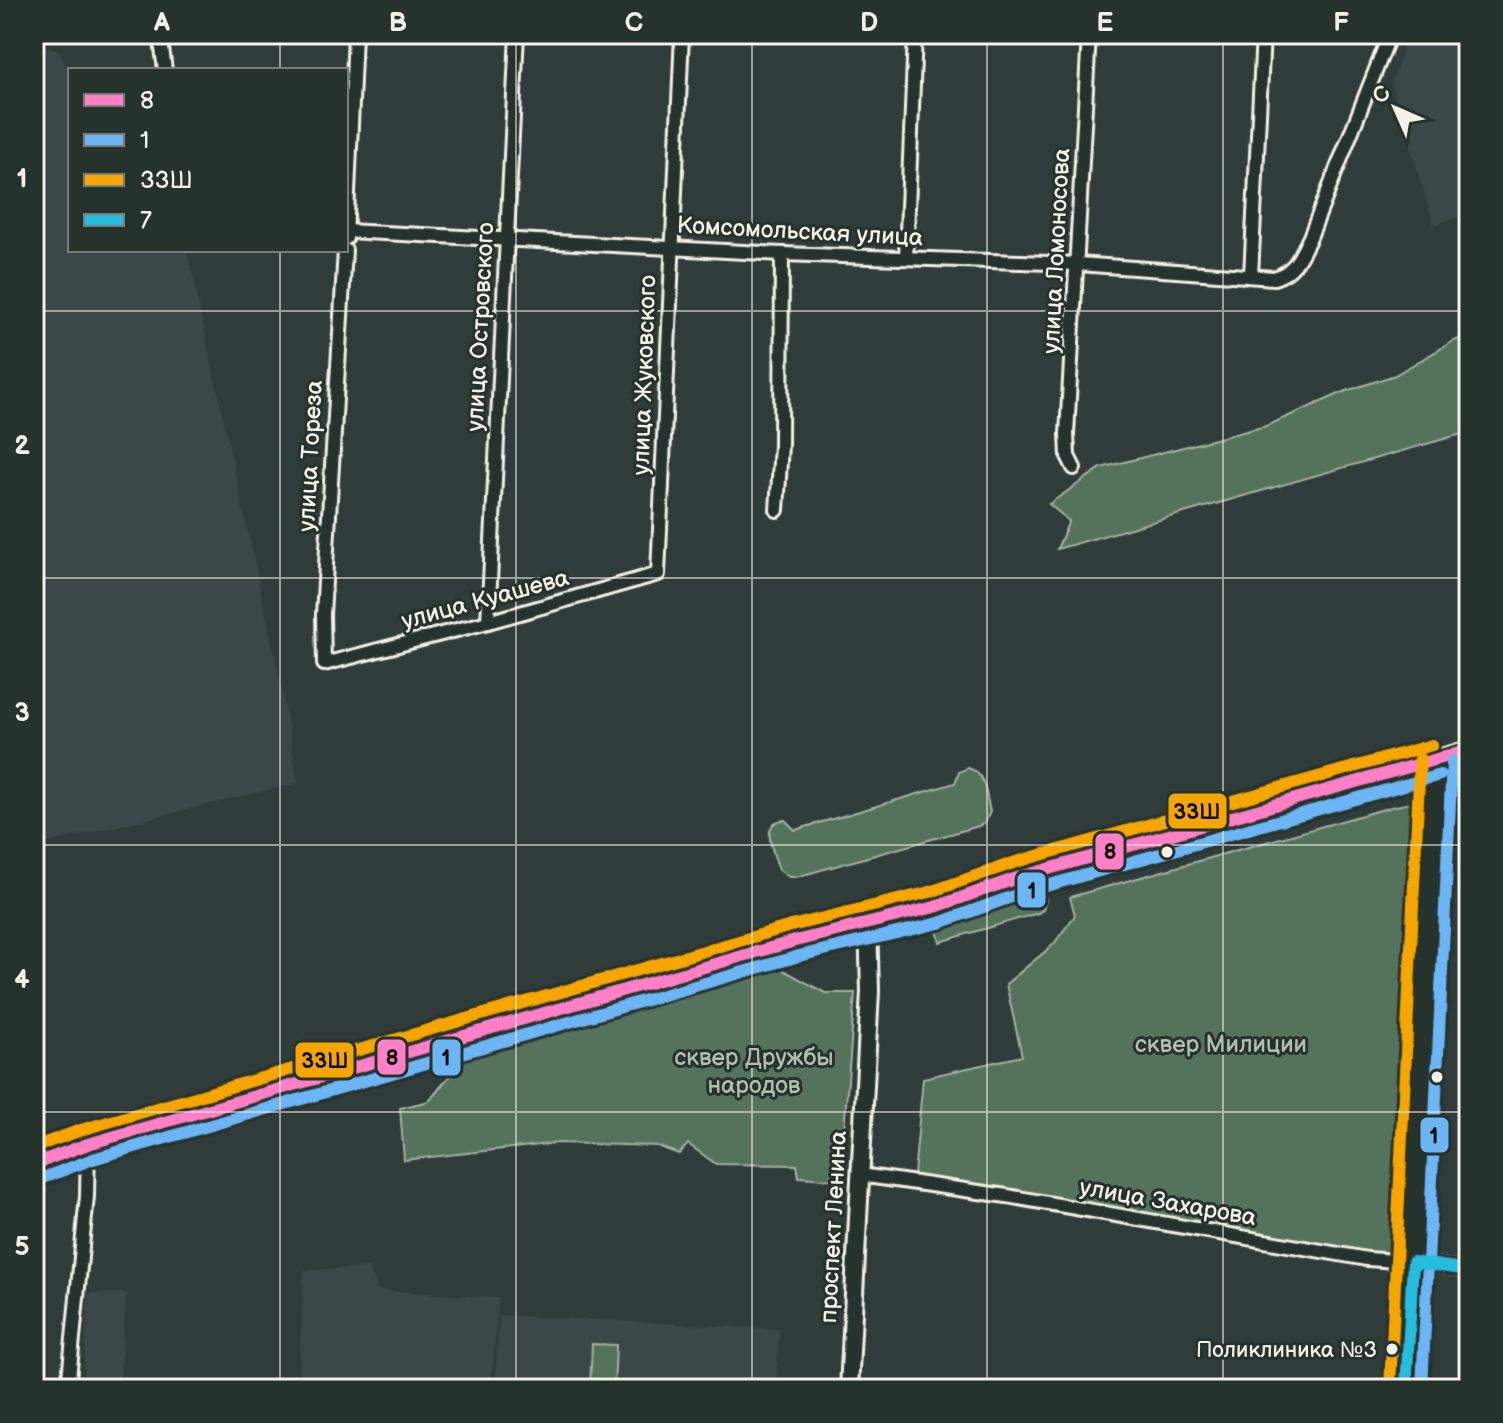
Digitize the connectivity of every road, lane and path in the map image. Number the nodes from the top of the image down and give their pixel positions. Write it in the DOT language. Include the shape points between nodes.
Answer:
graph roads {
  1 [pos="160,34"];
  2 [pos="355,34"];
  3 [pos="517,34"];
  4 [pos="682,34"];
  5 [pos="915,34"];
  6 [pos="1089,34"];
  7 [pos="1263,34"];
  8 [pos="1390,34"];
  9 [pos="165,68"];
  10 [pos="348,187"];
  11 [pos="348,231"];
  12 [pos="506,239"];
  13 [pos="672,248"];
  14 [pos="345,252"];
  15 [pos="782,254"];
  16 [pos="906,258"];
  17 [pos="1078,264"];
  18 [pos="1251,276"];
  19 [pos="1074,468"];
  20 [pos="777,510"];
  21 [pos="658,574"];
  22 [pos="488,622"];
  23 [pos="324,664"];
  24 [pos="1469,750"];
  25 [pos="1436,760"];
  26 [pos="868,923"];
  27 [pos="88,1144"];
  28 [pos="34,1164"];
  29 [pos="860,1175"];
  30 [pos="1413,1262"];
  31 [pos="1469,1270"];
  32 [pos="68,1389"];
  33 [pos="849,1389"];
  34 [pos="1406,1389"];
  1 -- 9 [label="street"];
  2 -- 10 [label="street"];
  3 -- 12 [label="street, улица Островского"];
  4 -- 13 [label="street, улица Жуковского"];
  5 -- 16 [label="street"];
  6 -- 17 [label="street, улица Ломоносова"];
  7 -- 18 [label="street"];
  8 -- 18 [label="street, Комсомольская улица" via="1295,265 1281,276"];
  11 -- 12 [label="street, Комсомольская улица"];
  12 -- 13 [label="street, Комсомольская улица"];
  12 -- 22 [label="street, улица Островского"];
  13 -- 15 [label="street, Комсомольская улица"];
  13 -- 21 [label="street, улица Жуковского"];
  14 -- 23 [label="street, улица Тореза"];
  15 -- 16 [label="street, Комсомольская улица"];
  15 -- 20 [label="street"];
  16 -- 17 [label="street, Комсомольская улица"];
  17 -- 18 [label="street, Комсомольская улица"];
  17 -- 19 [label="street, улица Ломоносова" via="1067,434"];
  21 -- 22 [label="street, улица Куашева"];
  22 -- 23 [label="street, улица Куашева"];
  24 -- 25 [label="main road"];
  25 -- 26 [label="main road"];
  25 -- 30 [label="main road"];
  26 -- 27 [label="main road"];
  26 -- 29 [label="main road, проспект Ленина" via="870,991"];
  27 -- 28 [label="main road"];
  27 -- 32 [label="street"];
  29 -- 30 [label="street, улица Захарова" via="1367,1259"];
  29 -- 33 [label="main road, проспект Ленина"];
  30 -- 31 [label="street, улица Захарова"];
  30 -- 34 [label="main road"];
}
